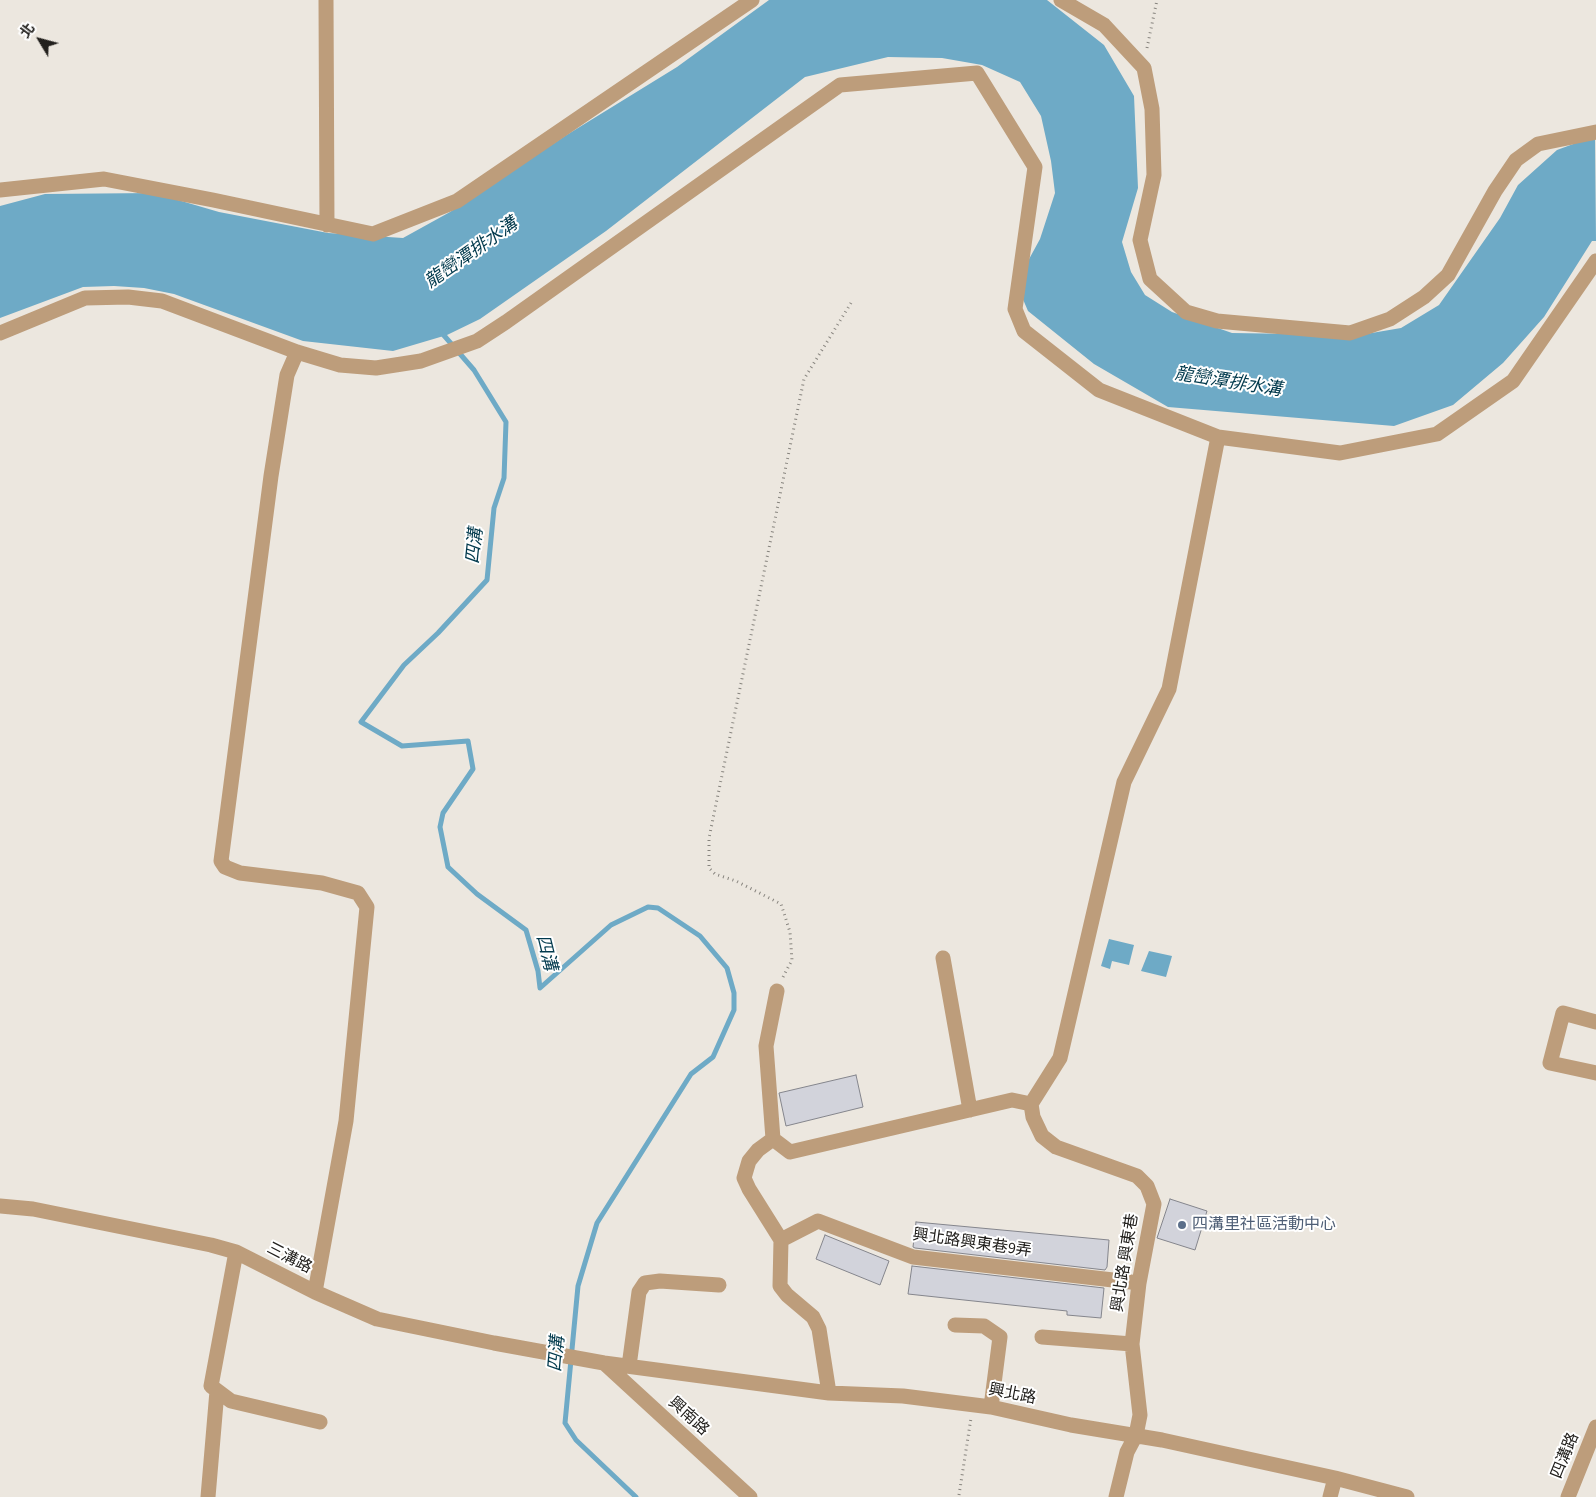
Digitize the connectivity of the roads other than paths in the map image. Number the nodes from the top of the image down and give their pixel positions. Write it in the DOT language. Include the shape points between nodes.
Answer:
graph roads {
  1 [pos="326,0"];
  2 [pos="752,0"];
  3 [pos="1061,0"];
  4 [pos="1596,132"];
  5 [pos="0,190"];
  6 [pos="328,225"];
  7 [pos="1596,261"];
  8 [pos="0,333"];
  9 [pos="297,352"];
  10 [pos="1218,437"];
  11 [pos="943,958"];
  12 [pos="777,991"];
  13 [pos="1596,1022"];
  14 [pos="1596,1073"];
  15 [pos="1031,1104"];
  16 [pos="970,1110"];
  17 [pos="773,1139"];
  18 [pos="0,1206"];
  19 [pos="781,1240"];
  20 [pos="236,1252"];
  21 [pos="1139,1282"];
  22 [pos="719,1285"];
  23 [pos="315,1292"];
  24 [pos="955,1326"];
  25 [pos="1042,1338"];
  26 [pos="1132,1344"];
  27 [pos="604,1363"];
  28 [pos="629,1366"];
  29 [pos="218,1391"];
  30 [pos="829,1393"];
  31 [pos="991,1407"];
  32 [pos="320,1422"];
  33 [pos="1596,1427"];
  34 [pos="1136,1435"];
  35 [pos="1335,1478"];
  36 [pos="208,1497"];
  37 [pos="750,1497"];
  38 [pos="1116,1497"];
  39 [pos="1330,1497"];
  40 [pos="1407,1497"];
  41 [pos="1568,1497"];
  1 -- 6 [label="street"];
  2 -- 6 [label="street" via="457,201 373,234"];
  3 -- 4 [label="street" via="1104,25 1144,68 1152,109 1154,175 1140,240 1150,279 1186,312 1217,321 1350,333 1390,319 1424,297 1448,275 1495,190 1516,160 1538,144"];
  5 -- 6 [label="street" via="104,179"];
  7 -- 10 [label="street" via="1513,381 1437,434 1340,453"];
  8 -- 9 [label="street" via="85,298 128,297 162,301"];
  9 -- 10 [label="street" via="340,366 376,368 421,361 477,341 840,85 977,73 1035,167 1015,308 1024,331 1099,390"];
  9 -- 23 [label="street" via="287,375 272,466 221,861 225,867 240,873 322,883 358,893 367,907 346,1122"];
  10 -- 15 [label="street" via="1169,688 1124,782 1060,1058"];
  11 -- 16 [label="street"];
  12 -- 17 [label="street" via="766,1046"];
  13 -- 14 [label="street" via="1563,1013 1550,1062"];
  15 -- 16 [label="street" via="1012,1100"];
  15 -- 21 [label="street, 興北路 興東巷" via="1042,1136 1056,1147 1137,1176 1147,1186 1154,1204"];
  16 -- 17 [label="street" via="790,1152"];
  17 -- 19 [label="street" via="748,1162 744,1178"];
  18 -- 20 [label="street, 三溝路" via="52,1213"];
  19 -- 21 [label="street, 興北路興東巷9弄" via="818,1221 913,1256"];
  19 -- 30 [label="street" via="780,1286 813,1317 819,1329"];
  20 -- 23 [label="street, 三溝路"];
  20 -- 29 [label="street" via="211,1386"];
  21 -- 26 [label="street, 興北路 興東巷"];
  22 -- 28 [label="street" via="644,1283 639,1292"];
  23 -- 27 [label="street, 三溝路" via="377,1319"];
  24 -- 31 [label="street" via="984,1326 1000,1337"];
  25 -- 26 [label="street"];
  26 -- 34 [label="street, 興北路 興東巷" via="1140,1415"];
  27 -- 28 [label="street, 興北路"];
  27 -- 37 [label="street, 興南路"];
  28 -- 30 [label="street, 興北路"];
  29 -- 32 [label="street" via="231,1401"];
  29 -- 36 [label="street"];
  30 -- 31 [label="street, 興北路" via="903,1396"];
  31 -- 34 [label="street, 興北路" via="1071,1425"];
  33 -- 41 [label="street, 四溝路"];
  34 -- 35 [label="street, 興北路"];
  34 -- 38 [label="street, 興北路 興東巷" via="1127,1452"];
  35 -- 39 [label="street"];
  35 -- 40 [label="street, 興北路"];
}
